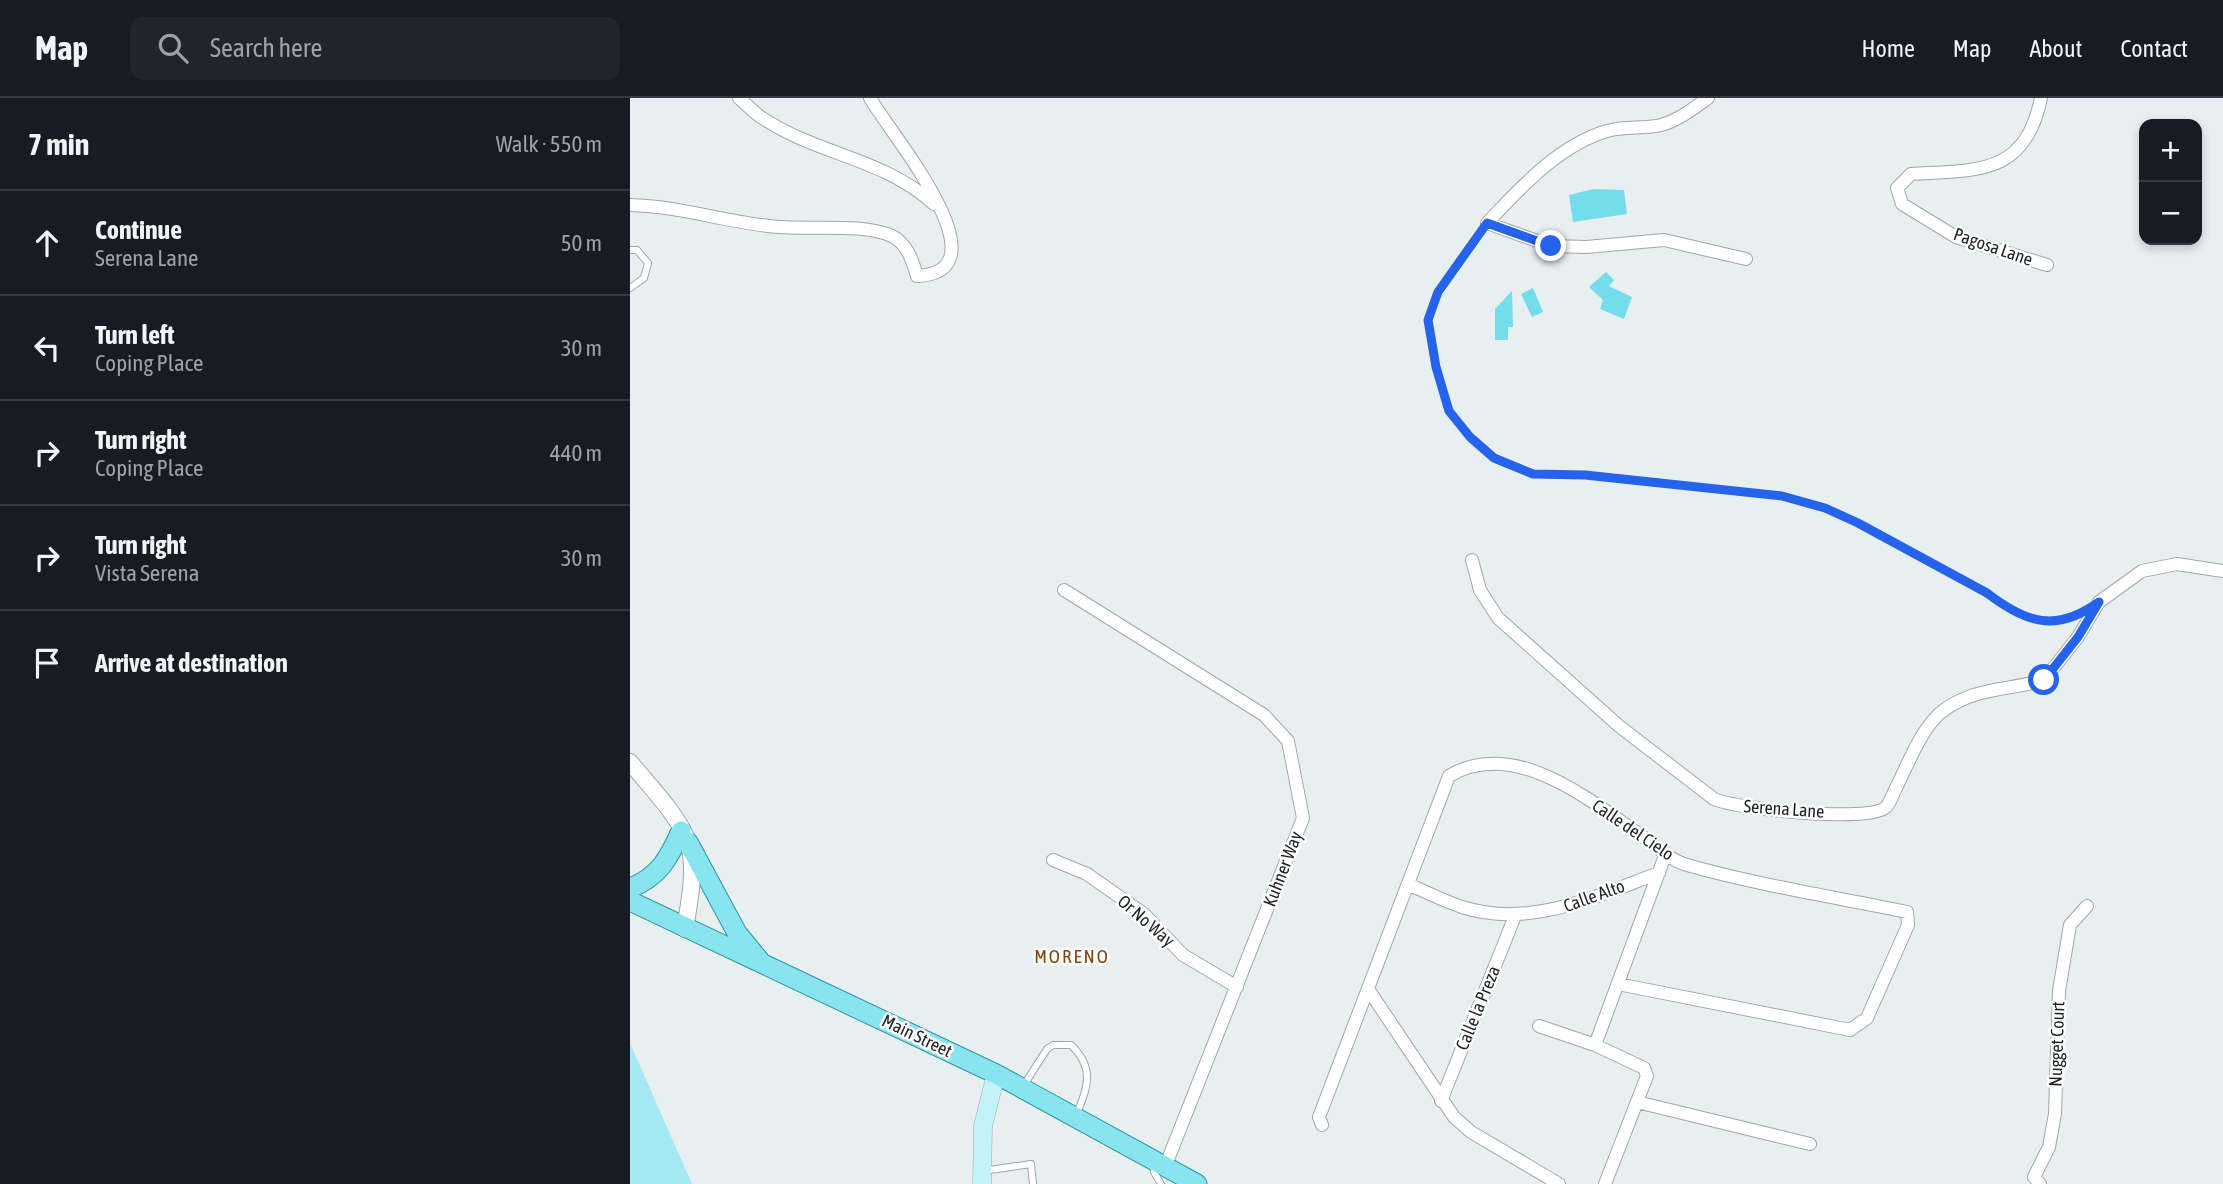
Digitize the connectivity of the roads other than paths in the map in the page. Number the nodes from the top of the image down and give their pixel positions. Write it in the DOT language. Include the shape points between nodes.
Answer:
graph roads {
  1 [pos="740,98"];
  2 [pos="870,98"];
  3 [pos="1709,98"];
  4 [pos="2041,98"];
  5 [pos="630,205"];
  6 [pos="943,211"];
  7 [pos="630,250"];
  8 [pos="1746,260"];
  9 [pos="2047,265"];
  10 [pos="630,288"];
  11 [pos="1472,560"];
  12 [pos="2223,571"];
  13 [pos="1064,590"];
  14 [pos="630,762"];
  15 [pos="684,837"];
  16 [pos="1666,853"];
  17 [pos="1053,860"];
  18 [pos="1658,873"];
  19 [pos="1408,884"];
  20 [pos="630,888"];
  21 [pos="630,901"];
  22 [pos="2087,906"];
  23 [pos="1515,916"];
  24 [pos="685,929"];
  25 [pos="763,964"];
  26 [pos="1618,984"];
  27 [pos="1237,987"];
  28 [pos="1368,989"];
  29 [pos="1539,1026"];
  30 [pos="1595,1045"];
  31 [pos="996,1074"];
  32 [pos="1022,1088"];
  33 [pos="1441,1101"];
  34 [pos="1637,1102"];
  35 [pos="1076,1118"];
  36 [pos="1322,1125"];
  37 [pos="1810,1143"];
  38 [pos="1160,1170"];
  39 [pos="981,1178"];
  40 [pos="1534,1178"];
  41 [pos="1033,1184"];
  42 [pos="1197,1184"];
  43 [pos="1559,1184"];
  44 [pos="1605,1184"];
  45 [pos="2040,1184"];
  1 -- 6 [label="street" via="764,119 873,164 915,187"];
  2 -- 6 [label="street"];
  3 -- 8 [label="street" via="1661,125 1607,131 1570,149 1524,184 1487,223 1551,246 1664,240"];
  4 -- 9 [label="street, Pagosa Lane" via="2035,127 2007,160 1974,170 1911,174 1897,188 1902,204 1956,237"];
  5 -- 6 [label="street" via="665,205 769,226 872,230 895,237 912,257 917,276 933,275 950,260 953,247"];
  7 -- 10 [label="lane" via="637,250 648,262 644,278"];
  11 -- 12 [label="street, Serena Lane" via="1490,609 1619,726 1714,799 1794,812 1874,814 1886,807 1938,715 1976,692 2044,680 2099,602 2142,571 2177,564"];
  13 -- 27 [label="street, Kuhner Way" via="1238,696 1288,741 1303,818"];
  14 -- 15 [label="street"];
  15 -- 20 [label="main road" via="656,874"];
  15 -- 24 [label="street" via="692,881"];
  15 -- 25 [label="main road" via="737,933"];
  16 -- 18 [label="street"];
  16 -- 19 [label="street, Calle del Cielo" via="1564,782 1528,768 1462,768 1449,776"];
  16 -- 26 [label="street, Calle del Cielo" via="1683,864 1907,912 1908,925 1867,1018 1850,1030"];
  17 -- 27 [label="street, Or No Way" via="1097,880 1144,914 1183,955"];
  18 -- 23 [label="street, Calle Alto" via="1562,909"];
  18 -- 26 [label="street"];
  19 -- 23 [label="street, Calle Alto" via="1464,908"];
  19 -- 28 [label="street, Calle del Cielo"];
  21 -- 24 [label="main road, Main Street"];
  22 -- 45 [label="street, Nugget Court" via="2070,925 2059,991 2055,1114 2049,1147 2034,1177"];
  23 -- 33 [label="street, Calle la Preza"];
  24 -- 25 [label="main road, Main Street"];
  25 -- 31 [label="main road, Main Street"];
  26 -- 30 [label="street"];
  27 -- 38 [label="street, Kuhner Way"];
  28 -- 33 [label="street"];
  28 -- 36 [label="street, Calle del Cielo" via="1319,1117"];
  29 -- 30 [label="street"];
  30 -- 34 [label="street" via="1644,1068 1647,1076"];
  31 -- 32 [label="main road, Main Street"];
  31 -- 39 [label="main road" via="983,1126"];
  32 -- 35 [label="main road, Main Street"];
  32 -- 35 [label="lane" via="1047,1049 1071,1045 1080,1054 1089,1082"];
  33 -- 40 [label="street" via="1471,1132"];
  34 -- 37 [label="street"];
  34 -- 44 [label="street"];
  35 -- 38 [label="main road, Main Street"];
  38 -- 42 [label="main road, Main Street"];
  39 -- 41 [label="lane" via="1031,1164"];
  40 -- 43 [label="street"];
}
